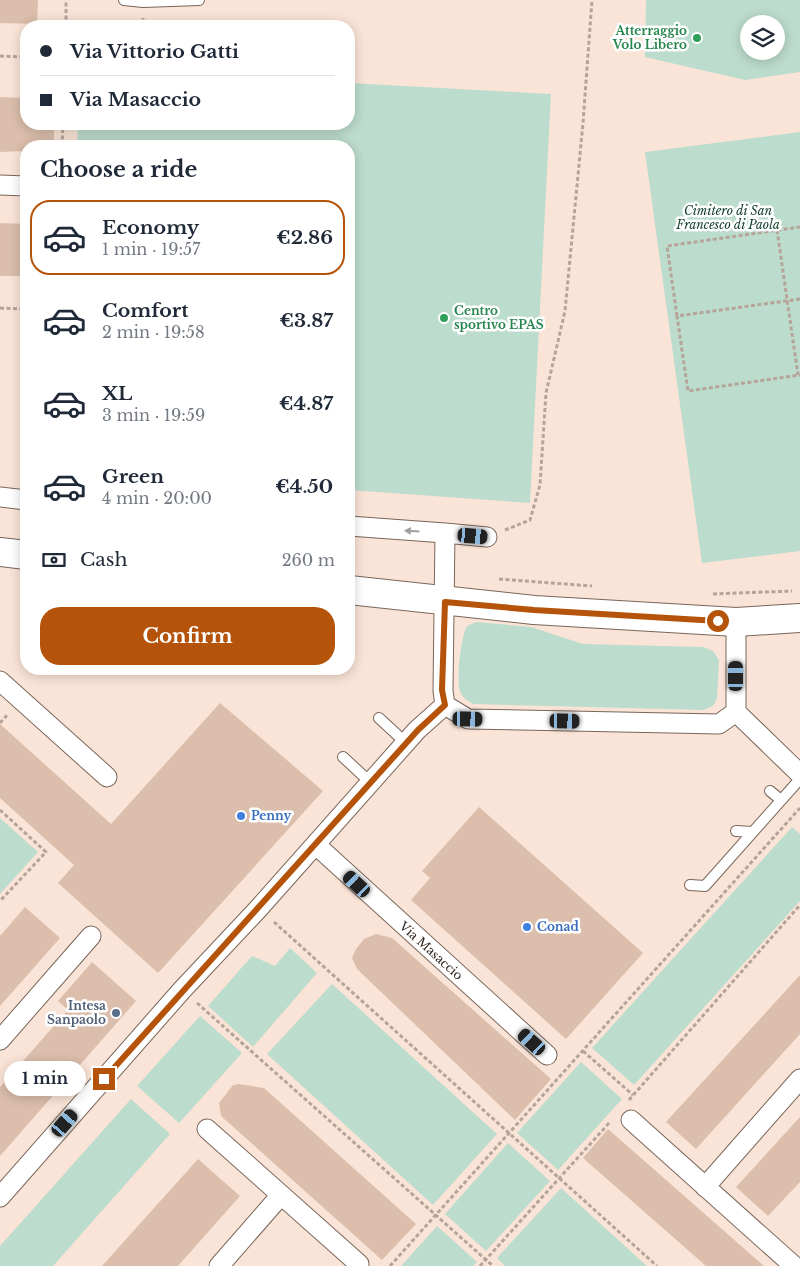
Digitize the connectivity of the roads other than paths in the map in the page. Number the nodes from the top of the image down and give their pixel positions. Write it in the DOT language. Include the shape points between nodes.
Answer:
graph roads {
  1 [pos="124,0"];
  2 [pos="199,0"];
  3 [pos="0,185"];
  4 [pos="20,186"];
  5 [pos="0,497"];
  6 [pos="20,499"];
  7 [pos="355,526"];
  8 [pos="445,533"];
  9 [pos="487,537"];
  10 [pos="0,552"];
  11 [pos="20,554"];
  12 [pos="355,591"];
  13 [pos="445,602"];
  14 [pos="800,618"];
  15 [pos="736,622"];
  16 [pos="0,681"];
  17 [pos="445,705"];
  18 [pos="736,712"];
  19 [pos="378,718"];
  20 [pos="406,743"];
  21 [pos="342,757"];
  22 [pos="800,774"];
  23 [pos="107,777"];
  24 [pos="800,779"];
  25 [pos="371,783"];
  26 [pos="770,791"];
  27 [pos="781,800"];
  28 [pos="736,831"];
  29 [pos="753,832"];
  30 [pos="316,845"];
  31 [pos="690,886"];
  32 [pos="91,936"];
  33 [pos="0,1040"];
  34 [pos="547,1055"];
  35 [pos="800,1079"];
  36 [pos="623,1115"];
  37 [pos="207,1129"];
  38 [pos="705,1187"];
  39 [pos="281,1195"];
  40 [pos="0,1197"];
  41 [pos="360,1264"];
  42 [pos="220,1266"];
  43 [pos="794,1266"];
  1 -- 2 [label="lane"];
  3 -- 4 [label="street"];
  5 -- 6 [label="street"];
  8 -- 7 [label="street, one-way"];
  8 -- 9 [label="street"];
  8 -- 13 [label="street"];
  10 -- 11 [label="street"];
  12 -- 13 [label="street"];
  13 -- 15 [label="street"];
  13 -- 17 [label="street" via="442,690"];
  14 -- 15 [label="street"];
  15 -- 18 [label="street"];
  16 -- 23 [label="street"];
  17 -- 18 [label="street" via="468,719 720,724"];
  17 -- 20 [label="street"];
  18 -- 22 [label="street"];
  19 -- 20 [label="lane"];
  20 -- 25 [label="street"];
  21 -- 25 [label="lane"];
  24 -- 27 [label="lane"];
  25 -- 30 [label="street"];
  26 -- 27 [label="lane"];
  27 -- 29 [label="lane"];
  28 -- 29 [label="lane"];
  29 -- 31 [label="lane" via="705,886"];
  30 -- 34 [label="street, Via Masaccio" via="362,879"];
  30 -- 40 [label="street" via="182,990"];
  32 -- 33 [label="street"];
  35 -- 38 [label="street"];
  36 -- 38 [label="street"];
  37 -- 39 [label="street"];
  38 -- 43 [label="street"];
  39 -- 41 [label="street"];
  39 -- 42 [label="street"];
}
